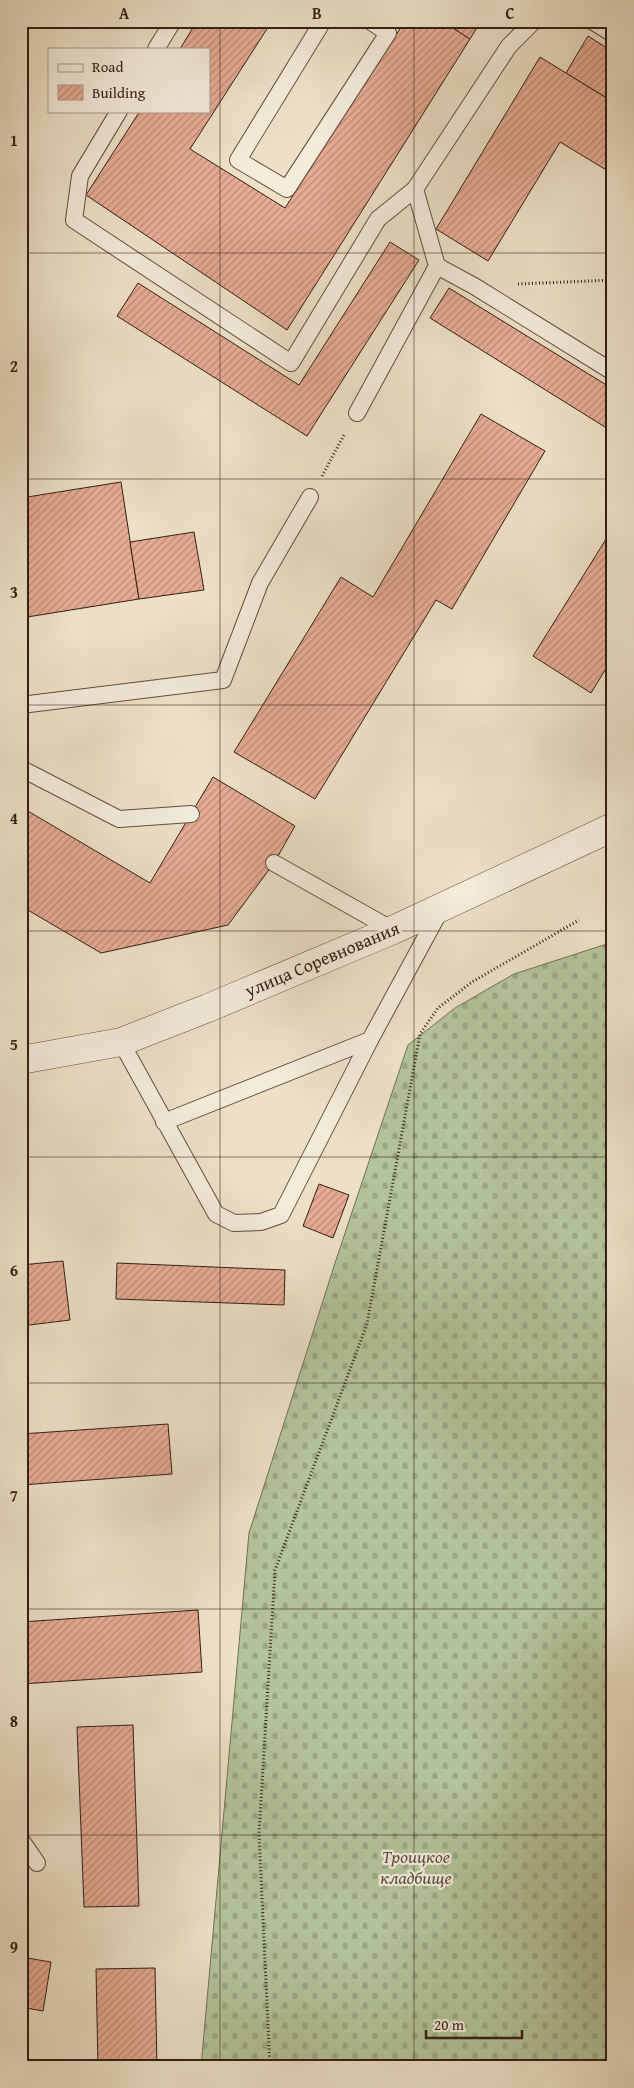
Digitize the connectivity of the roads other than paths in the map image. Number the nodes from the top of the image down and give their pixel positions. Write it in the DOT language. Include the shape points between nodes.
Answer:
graph roads {
  1 [pos="173,21"];
  2 [pos="323,21"];
  3 [pos="370,21"];
  4 [pos="534,21"];
  5 [pos="592,21"];
  6 [pos="613,34"];
  7 [pos="157,48"];
  8 [pos="118,112"];
  9 [pos="415,189"];
  10 [pos="437,266"];
  11 [pos="613,372"];
  12 [pos="357,413"];
  13 [pos="310,496"];
  14 [pos="21,705"];
  15 [pos="21,778"];
  16 [pos="191,814"];
  17 [pos="613,826"];
  18 [pos="274,863"];
  19 [pos="443,905"];
  20 [pos="393,930"];
  21 [pos="370,1040"];
  22 [pos="121,1042"];
  23 [pos="21,1060"];
  24 [pos="164,1122"];
  25 [pos="21,1840"];
  26 [pos="38,1863"];
  1 -- 7 [label="lane"];
  2 -- 3 [label="lane" via="238,160 287,189 388,33"];
  4 -- 9 [label="lane" via="508,46"];
  5 -- 6 [label="lane"];
  8 -- 9 [label="lane" via="80,176 74,220 291,363 378,219"];
  9 -- 10 [label="lane"];
  10 -- 11 [label="lane"];
  10 -- 12 [label="lane"];
  13 -- 14 [label="lane" via="260,583 223,680"];
  15 -- 16 [label="lane" via="28,772 119,819"];
  17 -- 19 [label="street, улица Соревнования"];
  18 -- 20 [label="lane"];
  19 -- 20 [label="street, улица Соревнования"];
  19 -- 21 [label="lane"];
  20 -- 22 [label="street, улица Соревнования"];
  21 -- 24 [label="lane"];
  21 -- 24 [label="lane" via="281,1215 262,1222 234,1224 216,1214"];
  22 -- 23 [label="street, улица Соревнования"];
  22 -- 24 [label="lane"];
  25 -- 26 [label="lane"];
}
